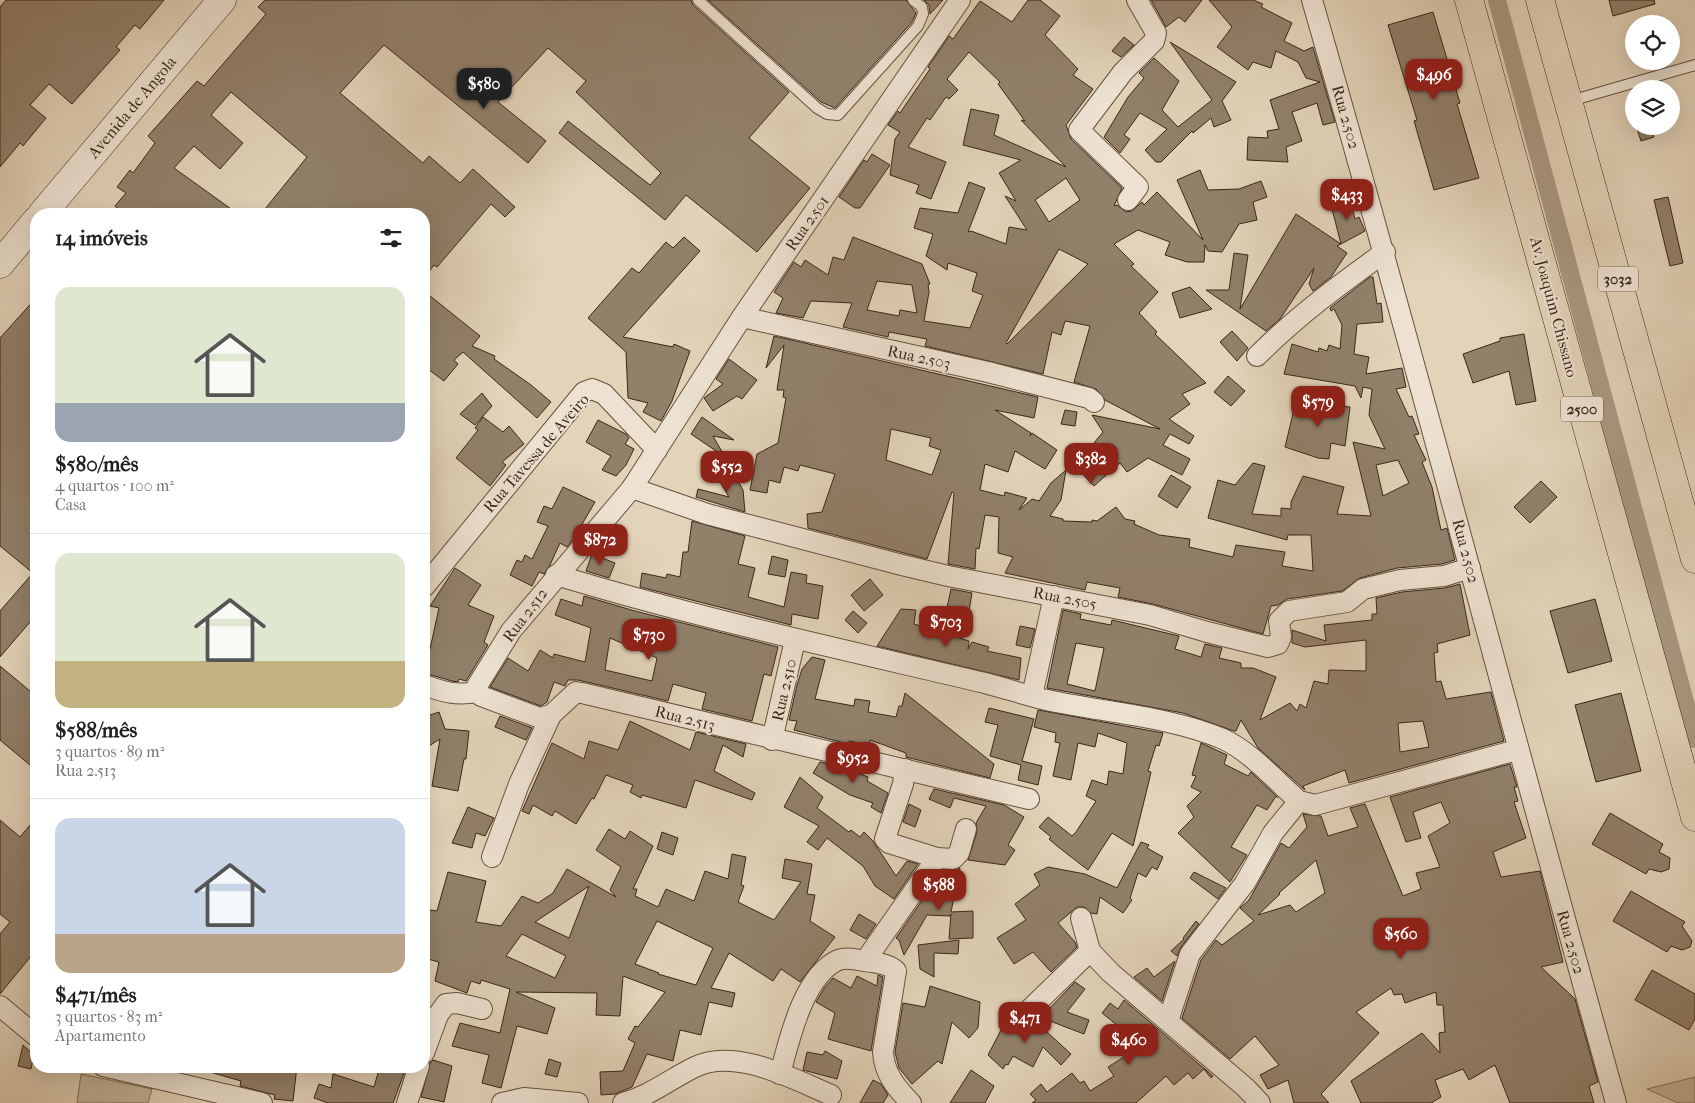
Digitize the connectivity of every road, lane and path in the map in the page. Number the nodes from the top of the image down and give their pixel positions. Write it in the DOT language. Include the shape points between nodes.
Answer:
graph roads {
  1 [pos="222,0"];
  2 [pos="698,0"];
  3 [pos="913,0"];
  4 [pos="960,0"];
  5 [pos="1137,0"];
  6 [pos="1312,0"];
  7 [pos="1469,0"];
  8 [pos="1540,0"];
  9 [pos="1695,65"];
  10 [pos="1569,101"];
  11 [pos="1128,200"];
  12 [pos="47,208"];
  13 [pos="30,228"];
  14 [pos="1385,252"];
  15 [pos="0,264"];
  16 [pos="742,317"];
  17 [pos="1257,356"];
  18 [pos="1094,402"];
  19 [pos="657,450"];
  20 [pos="632,488"];
  21 [pos="1695,559"];
  22 [pos="1470,568"];
  23 [pos="556,575"];
  24 [pos="430,580"];
  25 [pos="1054,596"];
  26 [pos="795,640"];
  27 [pos="430,687"];
  28 [pos="478,692"];
  29 [pos="1032,696"];
  30 [pos="551,715"];
  31 [pos="772,740"];
  32 [pos="1517,750"];
  33 [pos="905,770"];
  34 [pos="1029,799"];
  35 [pos="1300,801"];
  36 [pos="1695,817"];
  37 [pos="966,829"];
  38 [pos="492,857"];
  39 [pos="937,858"];
  40 [pos="1081,918"];
  41 [pos="1090,951"];
  42 [pos="865,961"];
  43 [pos="0,1006"];
  44 [pos="482,1009"];
  45 [pos="1025,1014"];
  46 [pos="1168,1021"];
  47 [pos="30,1031"];
  48 [pos="430,1032"];
  49 [pos="130,1073"];
  50 [pos="418,1073"];
  51 [pos="780,1074"];
  52 [pos="831,1095"];
  53 [pos="232,1099"];
  54 [pos="262,1103"];
  55 [pos="407,1103"];
  56 [pos="502,1103"];
  57 [pos="578,1103"];
  58 [pos="623,1103"];
  59 [pos="911,1103"];
  60 [pos="1260,1103"];
  61 [pos="1616,1103"];
  1 -- 12 [label="main road, Avenida de Angola"];
  2 -- 3 [label="lane" via="817,108 832,115 845,110 918,26 922,7"];
  4 -- 16 [label="street, Rua 2.501"];
  5 -- 11 [label="street" via="1156,32 1154,41 1123,72 1079,130 1138,187"];
  6 -- 14 [label="street, Rua 2.502"];
  7 -- 36 [label="main road, Av. Joaquim Chissano / 2500"];
  8 -- 10 [label="main road, 3032"];
  9 -- 10 [label="lane"];
  10 -- 21 [label="main road, 3032"];
  13 -- 15 [label="main road"];
  14 -- 17 [label="street" via="1320,299"];
  14 -- 22 [label="street, Rua 2.502"];
  16 -- 18 [label="street, Rua 2.503" via="988,372"];
  16 -- 19 [label="street, Rua 2.501"];
  19 -- 20 [label="street, Rua 2.512"];
  19 -- 24 [label="street, Rua Tavessa de Aveiro" via="604,394 592,390 584,392"];
  20 -- 23 [label="street, Rua 2.512"];
  20 -- 25 [label="street, Rua 2.505" via="707,514 902,565"];
  22 -- 25 [label="street, Rua 2.505" via="1444,576 1379,584 1363,589 1347,602 1289,611 1280,621 1278,644 1268,647 1150,615"];
  22 -- 32 [label="street, Rua 2.502"];
  23 -- 26 [label="street" via="652,604"];
  23 -- 28 [label="street, Rua 2.512" via="511,631 478,686"];
  25 -- 29 [label="street"];
  26 -- 29 [label="street"];
  26 -- 31 [label="street, Rua 2.510"];
  27 -- 28 [label="street" via="463,695"];
  28 -- 30 [label="street" via="481,696 540,718"];
  29 -- 35 [label="street" via="1184,726 1222,739 1236,746"];
  30 -- 31 [label="street, Rua 2.513" via="576,692"];
  30 -- 38 [label="street" via="519,784"];
  31 -- 33 [label="street, Rua 2.513"];
  32 -- 35 [label="street" via="1315,806"];
  32 -- 61 [label="street, Rua 2.502"];
  33 -- 34 [label="street, Rua 2.513"];
  33 -- 39 [label="street" via="885,839"];
  35 -- 46 [label="street" via="1273,833 1245,883 1190,954"];
  37 -- 39 [label="street" via="956,857"];
  39 -- 42 [label="street"];
  40 -- 41 [label="street"];
  41 -- 45 [label="street"];
  41 -- 46 [label="street"];
  42 -- 51 [label="street" via="837,960 807,994 797,1013"];
  42 -- 59 [label="street" via="892,967 896,971 883,1052 884,1064"];
  43 -- 47 [label="street"];
  44 -- 48 [label="street" via="457,1003 446,1004"];
  46 -- 60 [label="street"];
  49 -- 53 [label="street"];
  50 -- 55 [label="street"];
  51 -- 52 [label="street"];
  51 -- 58 [label="street" via="738,1061 723,1060 697,1066 640,1099"];
  53 -- 54 [label="street"];
  56 -- 57 [label="street" via="524,1098"];
}
